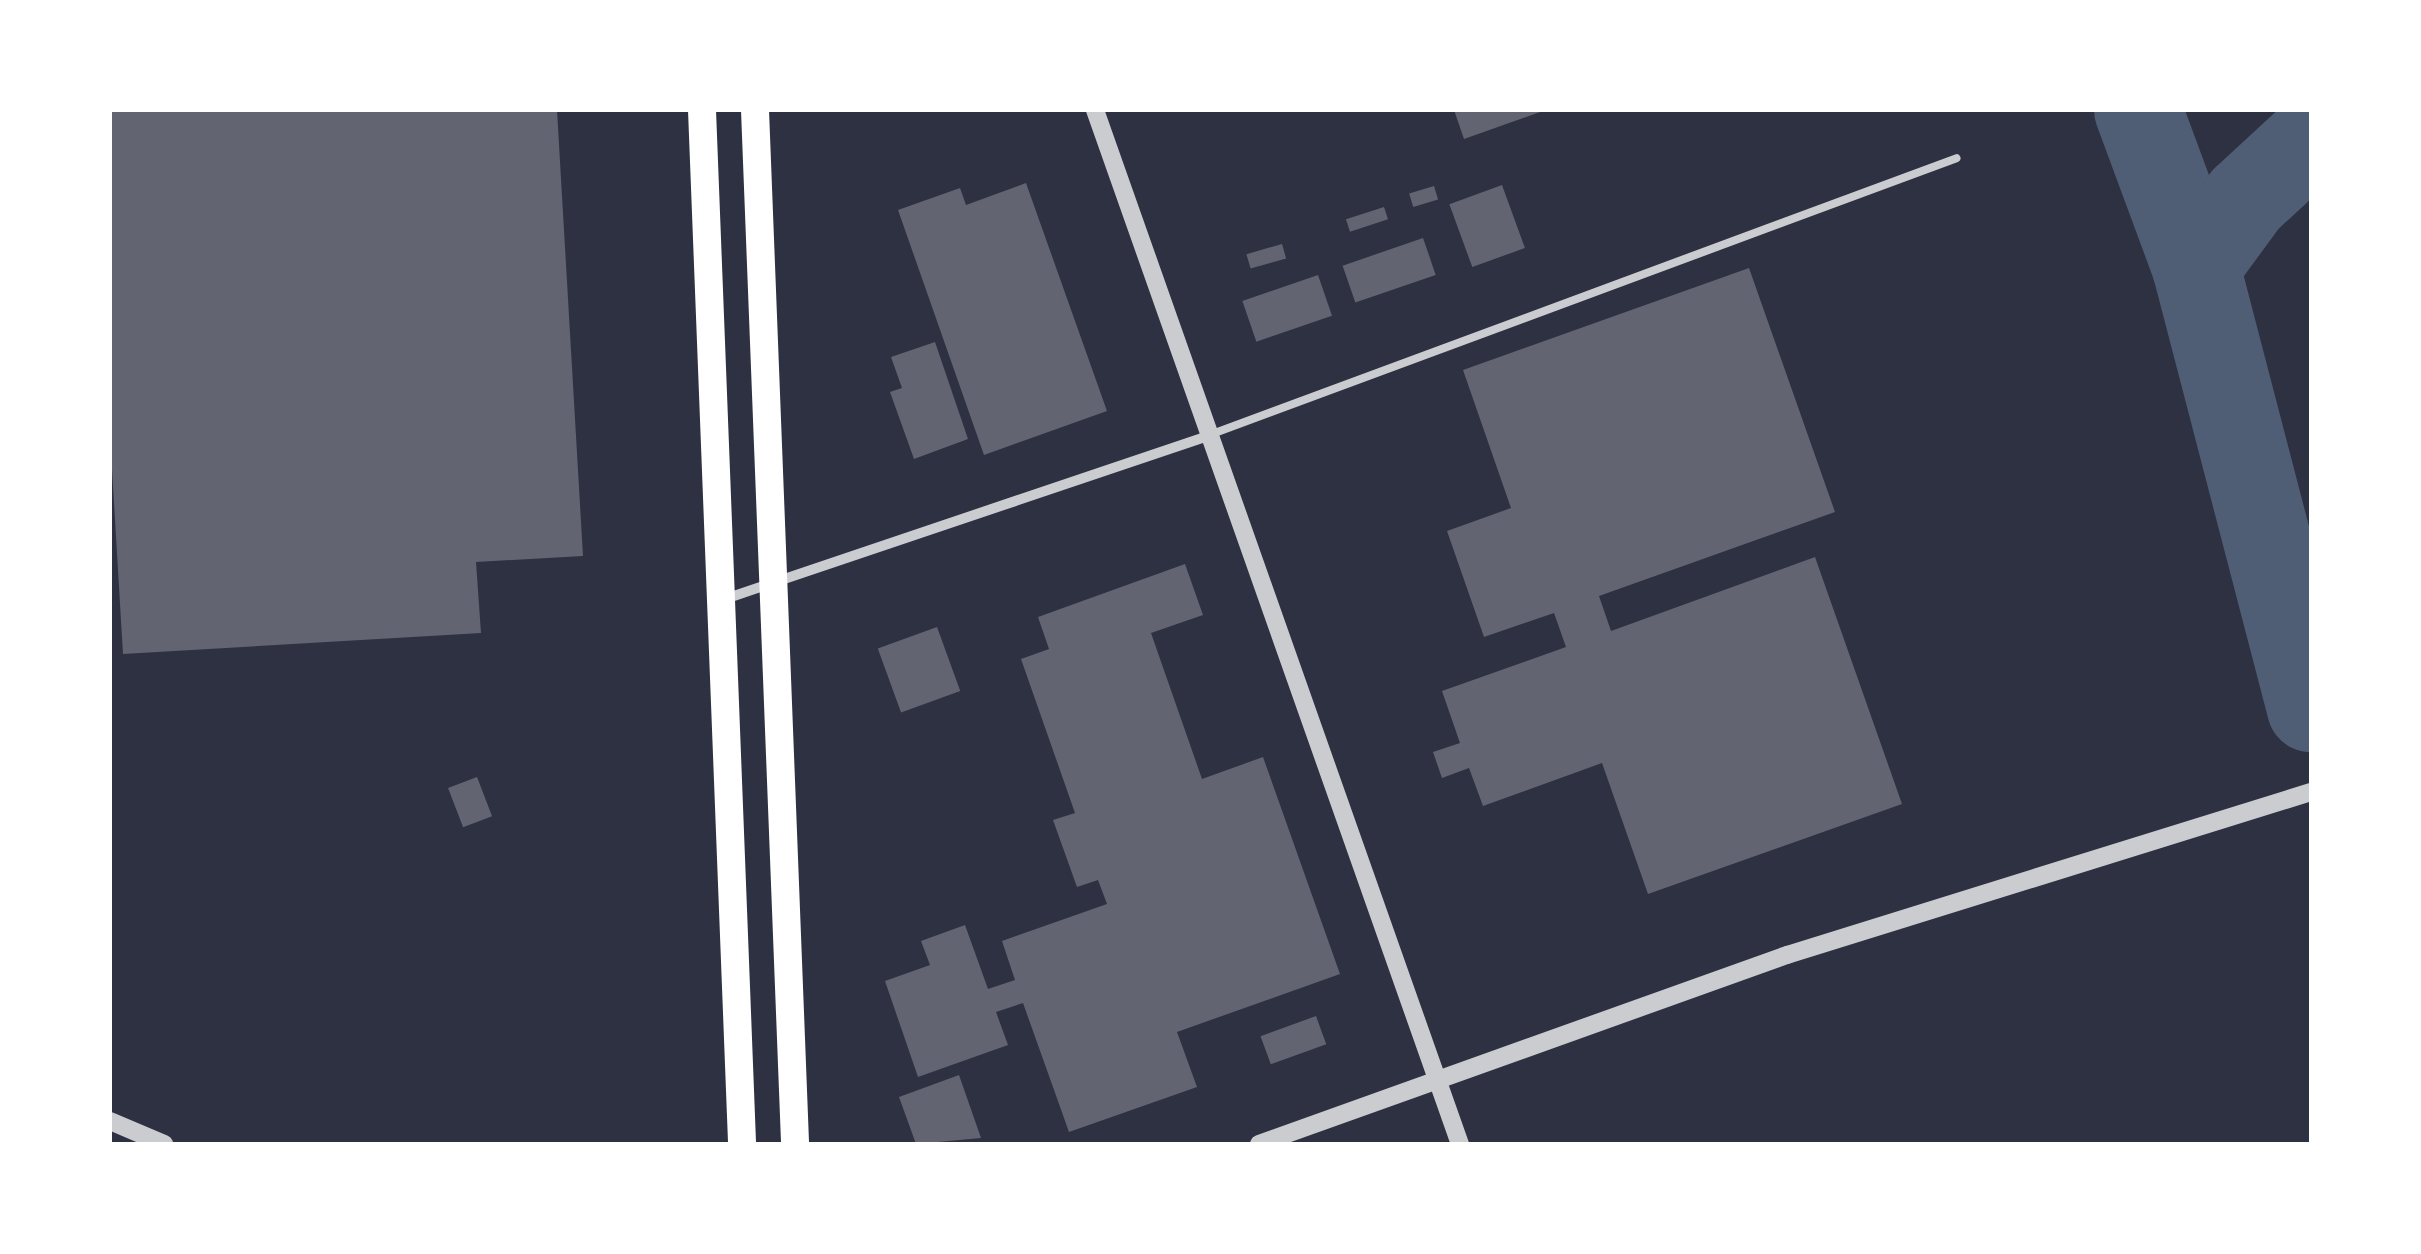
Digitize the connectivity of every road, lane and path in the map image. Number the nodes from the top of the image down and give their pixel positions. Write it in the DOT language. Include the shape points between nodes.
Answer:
graph roads {
  1 [pos="702,110"];
  2 [pos="755,110"];
  3 [pos="1095,110"];
  4 [pos="1957,158"];
  5 [pos="1212,434"];
  6 [pos="772,586"];
  7 [pos="719,600"];
  8 [pos="2311,792"];
  9 [pos="1438,1081"];
  10 [pos="110,1121"];
  11 [pos="164,1144"];
  12 [pos="742,1144"];
  13 [pos="796,1144"];
  14 [pos="1259,1144"];
  15 [pos="1460,1144"];
  1 -- 7 [label="highway"];
  2 -- 6 [label="highway"];
  3 -- 5 [label="street"];
  4 -- 5 [label="lane"];
  5 -- 6 [label="street"];
  5 -- 9 [label="street"];
  6 -- 7 [label="street"];
  6 -- 13 [label="highway"];
  7 -- 12 [label="highway"];
  8 -- 9 [label="street" via="1786,954"];
  9 -- 14 [label="street"];
  9 -- 15 [label="street"];
  10 -- 11 [label="street"];
}
